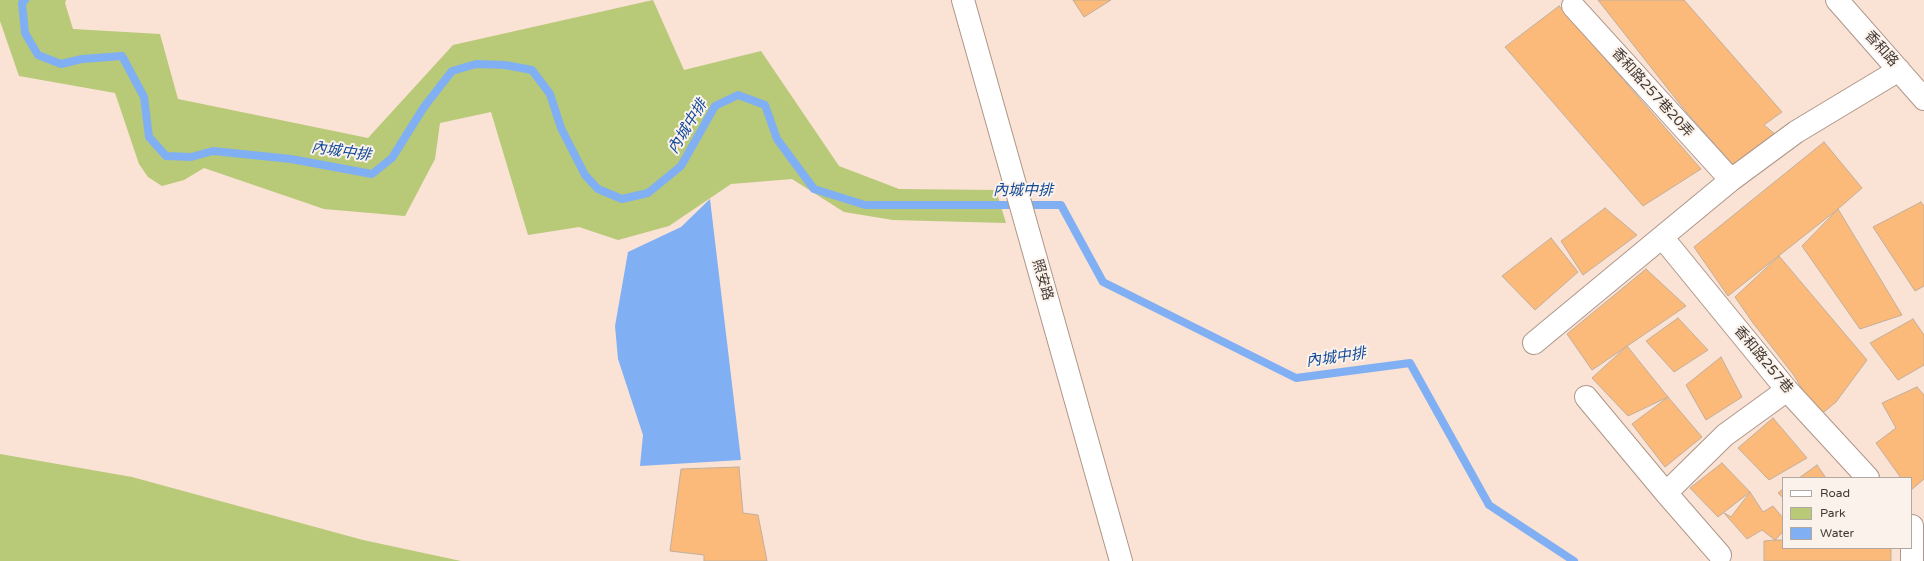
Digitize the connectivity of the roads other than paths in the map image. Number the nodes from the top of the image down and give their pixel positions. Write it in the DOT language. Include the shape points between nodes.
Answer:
graph roads {
  1 [pos="963,0"];
  2 [pos="1837,0"];
  3 [pos="1573,6"];
  4 [pos="1899,70"];
  5 [pos="1924,99"];
  6 [pos="1731,180"];
  7 [pos="1662,238"];
  8 [pos="1534,343"];
  9 [pos="1787,390"];
  10 [pos="1586,397"];
  11 [pos="1867,477"];
  12 [pos="1666,493"];
  13 [pos="1916,523"];
  14 [pos="1720,555"];
  15 [pos="1120,561"];
  16 [pos="1912,561"];
  1 -- 15 [label="street, 照安路"];
  2 -- 4 [label="street, 香和路"];
  3 -- 6 [label="street, 香和路257巷20弄"];
  4 -- 5 [label="street, 香和路"];
  4 -- 6 [label="street" via="1796,132"];
  6 -- 7 [label="street"];
  7 -- 8 [label="street"];
  7 -- 9 [label="street, 香和路257巷"];
  9 -- 11 [label="street, 香和路257巷"];
  9 -- 12 [label="street" via="1725,435"];
  10 -- 12 [label="street"];
  12 -- 14 [label="street"];
  13 -- 16 [label="street"];
}
